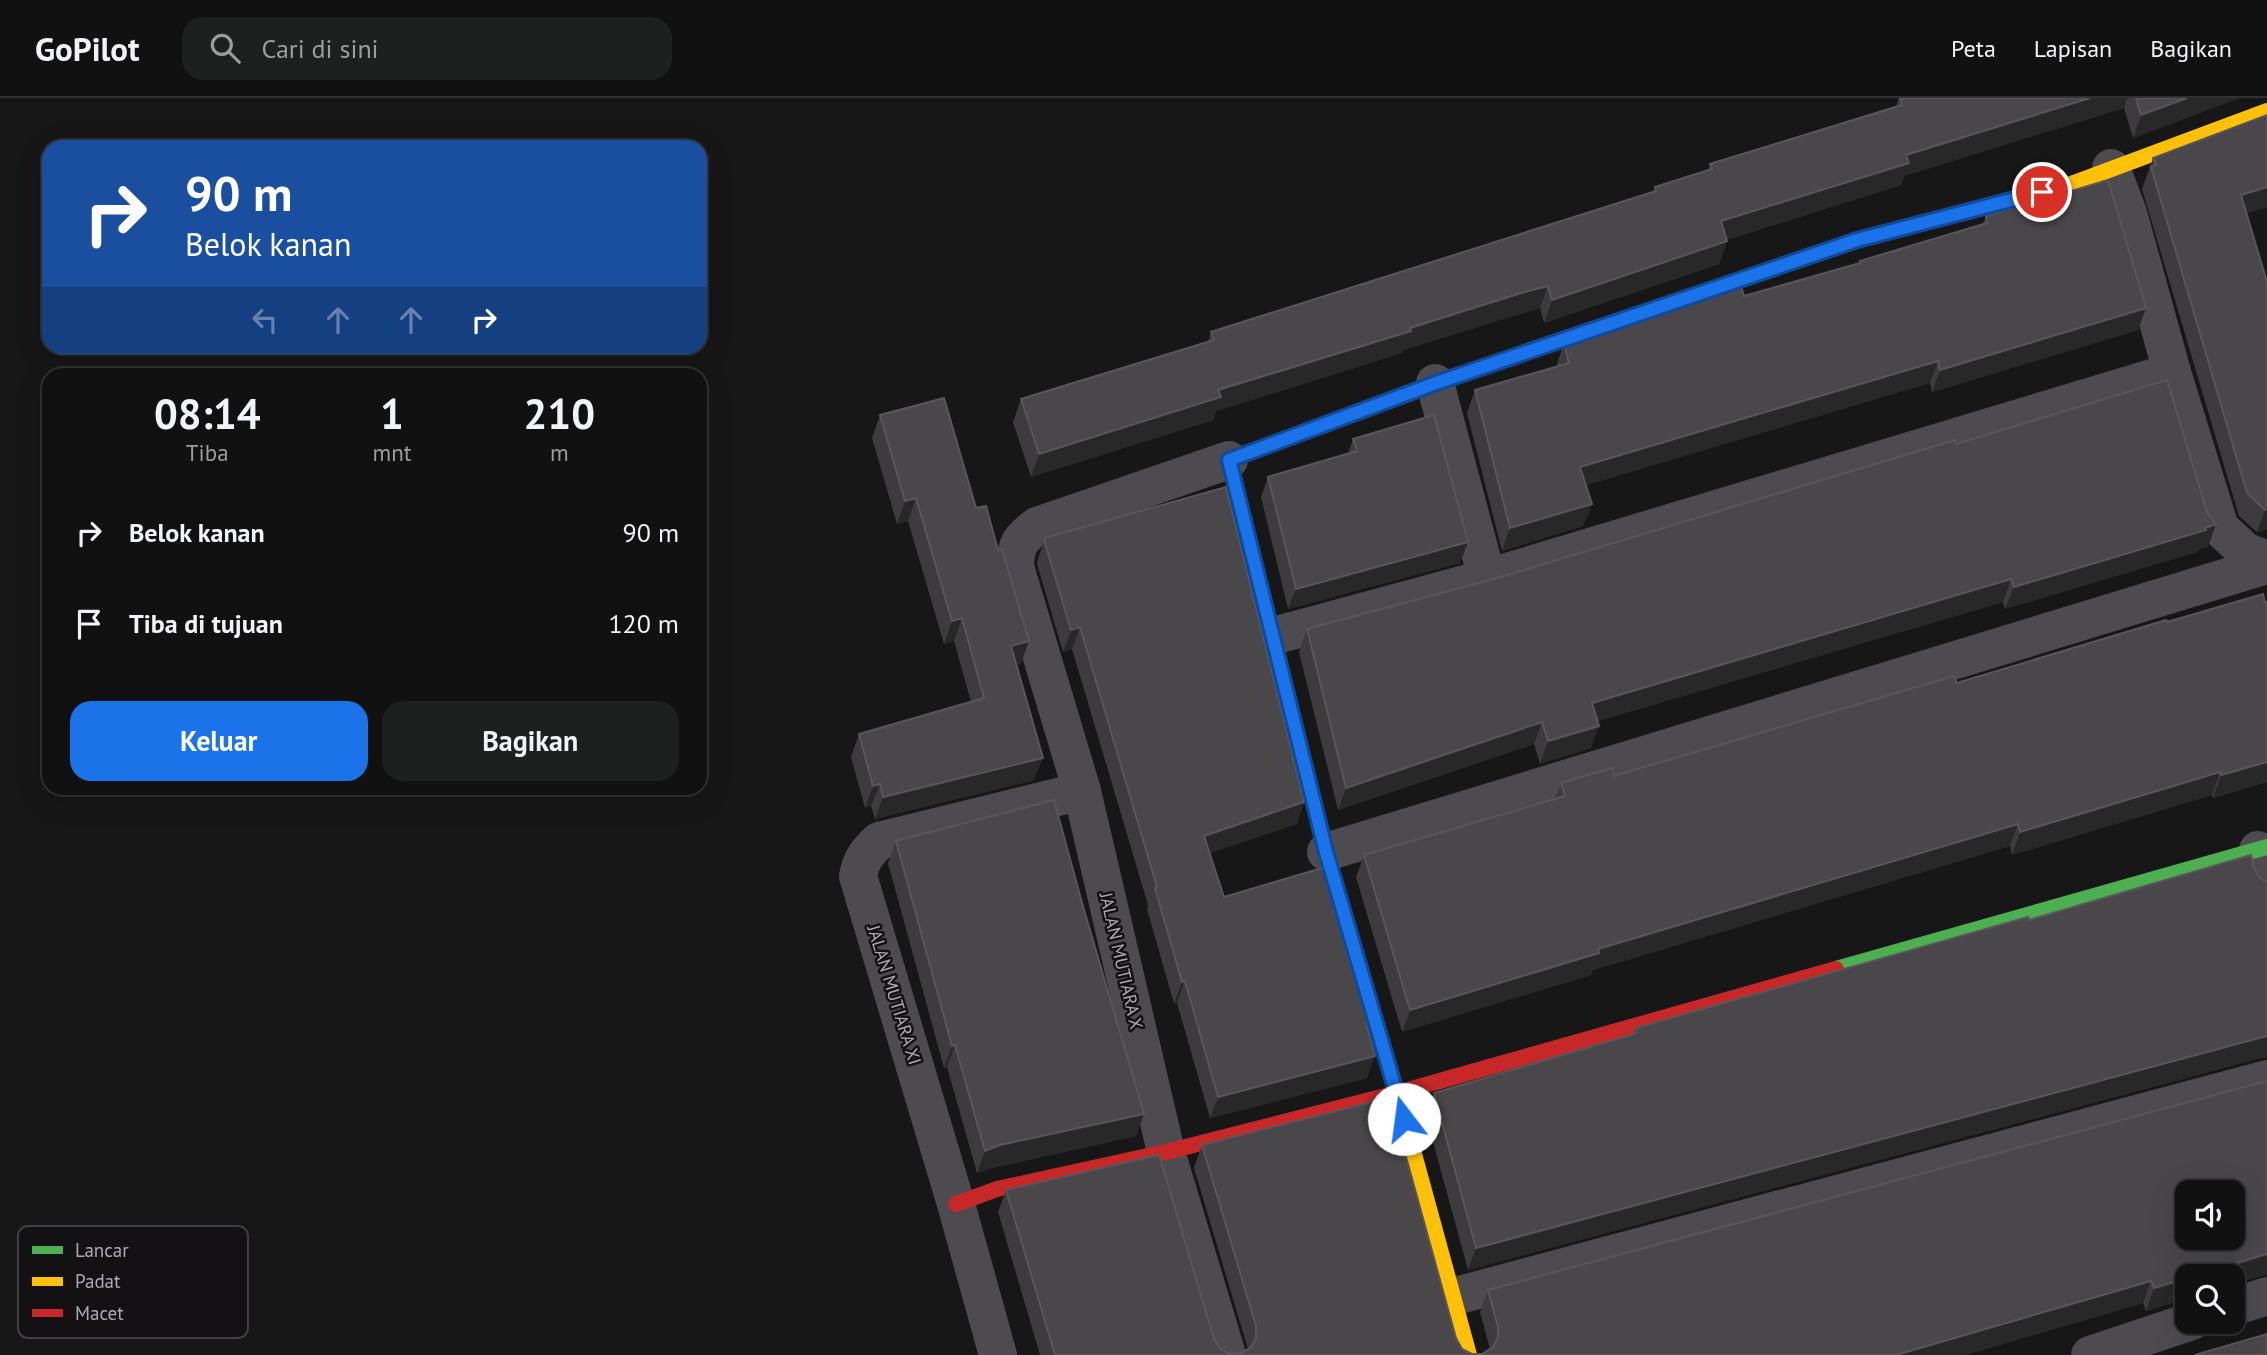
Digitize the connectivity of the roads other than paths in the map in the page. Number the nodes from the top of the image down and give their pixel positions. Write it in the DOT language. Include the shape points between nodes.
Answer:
graph roads {
  1 [pos="2267,111"];
  2 [pos="2111,168"];
  3 [pos="2172,372"];
  4 [pos="1436,383"];
  5 [pos="1229,460"];
  6 [pos="2267,562"];
  7 [pos="1487,578"];
  8 [pos="1273,636"];
  9 [pos="1082,790"];
  10 [pos="1326,852"];
  11 [pos="2264,861"];
  12 [pos="2267,1079"];
  13 [pos="1397,1093"];
  14 [pos="1166,1152"];
  15 [pos="956,1204"];
  16 [pos="2267,1296"];
  17 [pos="1452,1297"];
  18 [pos="2245,1303"];
  19 [pos="2175,1327"];
  20 [pos="998,1355"];
  21 [pos="1227,1355"];
  22 [pos="1469,1355"];
  23 [pos="2090,1355"];
  1 -- 2 [label="street"];
  2 -- 3 [label="street"];
  2 -- 4 [label="street" via="2069,185 1857,240"];
  3 -- 6 [label="street" via="2220,528 2245,551"];
  3 -- 7 [label="street"];
  4 -- 5 [label="street"];
  4 -- 7 [label="street"];
  5 -- 8 [label="street"];
  5 -- 9 [label="street, JALAN MUTIARA X" via="1037,526 1016,548 1015,567"];
  6 -- 10 [label="street"];
  7 -- 8 [label="street"];
  8 -- 10 [label="street"];
  9 -- 14 [label="street, JALAN MUTIARA X"];
  9 -- 15 [label="street, JALAN MUTIARA XI" via="879,841 860,863 858,876"];
  10 -- 13 [label="street"];
  11 -- 13 [label="street"];
  12 -- 17 [label="street"];
  13 -- 14 [label="street"];
  13 -- 17 [label="street"];
  14 -- 15 [label="street" via="997,1189"];
  14 -- 21 [label="street, JALAN MUTIARA X"];
  15 -- 20 [label="street, JALAN MUTIARA XI"];
  16 -- 18 [label="street"];
  17 -- 22 [label="street"];
  19 -- 23 [label="street"];
}
